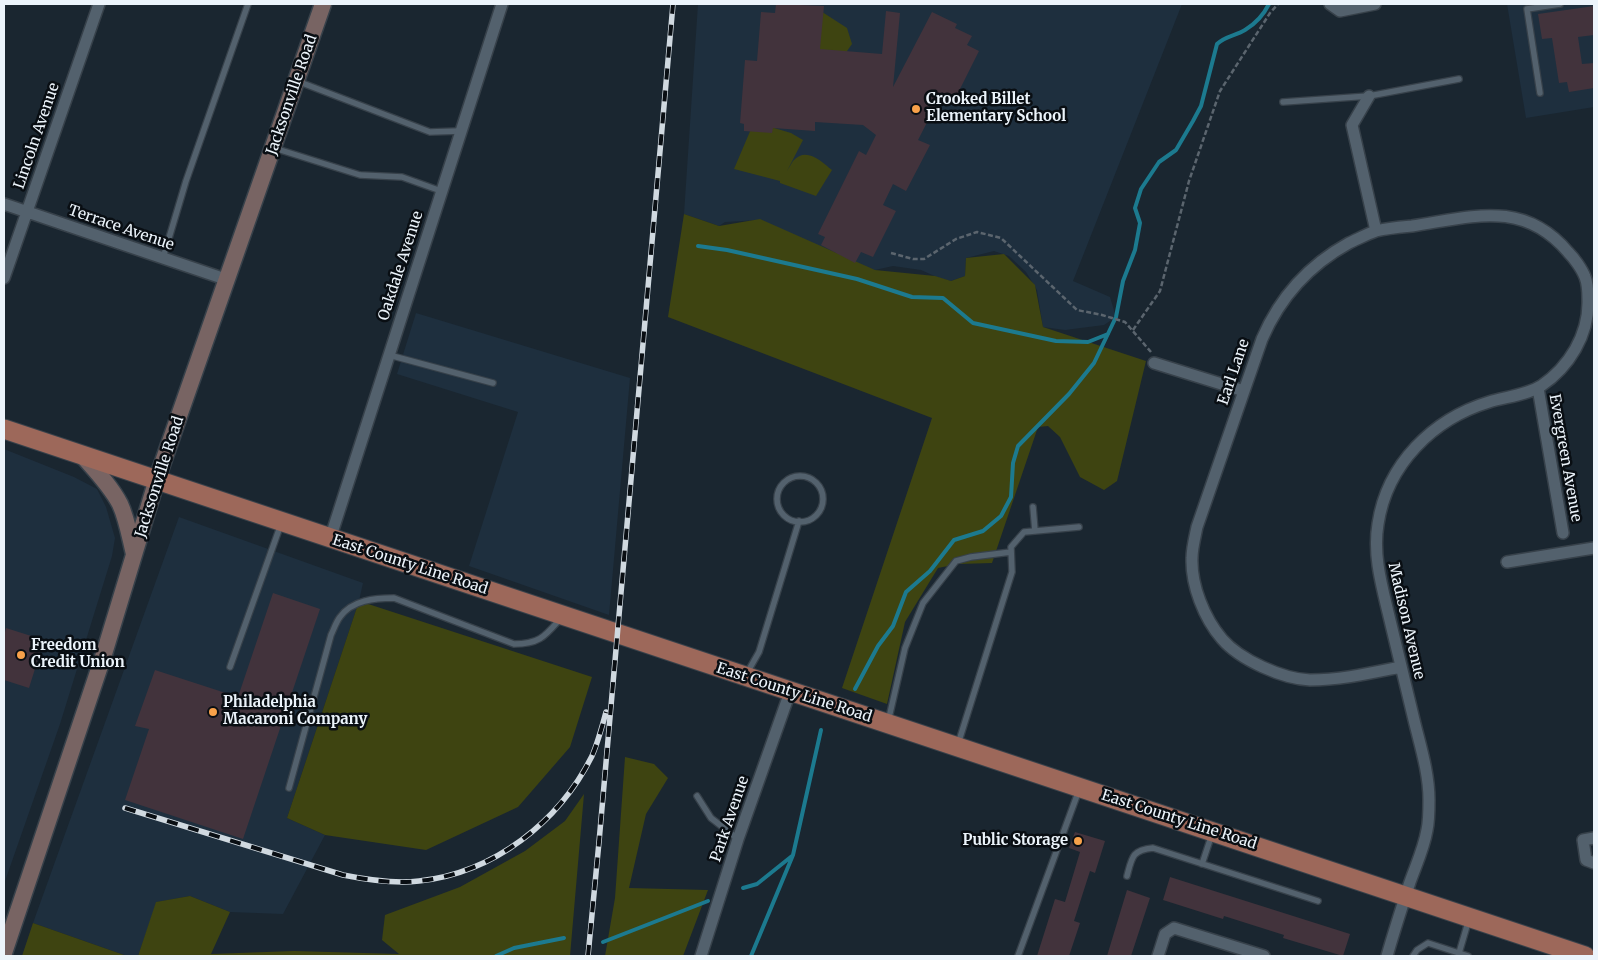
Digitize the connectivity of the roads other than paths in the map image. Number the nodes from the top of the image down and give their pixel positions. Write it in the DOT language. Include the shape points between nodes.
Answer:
graph roads {
  1 [pos="99,4"];
  2 [pos="248,4"];
  3 [pos="324,4"];
  4 [pos="502,4"];
  5 [pos="1330,4"];
  6 [pos="1375,4"];
  7 [pos="1560,4"];
  8 [pos="1459,79"];
  9 [pos="297,81"];
  10 [pos="1540,93"];
  11 [pos="1369,96"];
  12 [pos="1282,102"];
  13 [pos="460,131"];
  14 [pos="274,148"];
  15 [pos="441,191"];
  16 [pos="4,204"];
  17 [pos="26,212"];
  18 [pos="1376,231"];
  19 [pos="163,258"];
  20 [pos="1590,276"];
  21 [pos="4,278"];
  22 [pos="228,280"];
  23 [pos="1591,307"];
  24 [pos="388,355"];
  25 [pos="1154,363"];
  26 [pos="493,383"];
  27 [pos="1538,388"];
  28 [pos="1244,391"];
  29 [pos="4,429"];
  30 [pos="81,454"];
  31 [pos="157,479"];
  32 [pos="1033,507"];
  33 [pos="798,521"];
  34 [pos="282,522"];
  35 [pos="1079,527"];
  36 [pos="1035,531"];
  37 [pos="1563,533"];
  38 [pos="330,539"];
  39 [pos="1594,548"];
  40 [pos="1011,552"];
  41 [pos="134,556"];
  42 [pos="1507,562"];
  43 [pos="563,616"];
  44 [pos="230,667"];
  45 [pos="1401,667"];
  46 [pos="744,677"];
  47 [pos="790,692"];
  48 [pos="888,724"];
  49 [pos="957,747"];
  50 [pos="289,788"];
  51 [pos="1080,788"];
  52 [pos="697,796"];
  53 [pos="1212,832"];
  54 [pos="1594,838"];
  55 [pos="738,839"];
  56 [pos="1594,863"];
  57 [pos="1202,864"];
  58 [pos="1127,876"];
  59 [pos="1406,896"];
  60 [pos="1318,901"];
  61 [pos="1470,917"];
  62 [pos="4,953"];
  63 [pos="1458,953"];
  64 [pos="701,956"];
  65 [pos="1018,956"];
  66 [pos="1158,956"];
  67 [pos="1264,956"];
  68 [pos="1386,956"];
  69 [pos="1413,956"];
  70 [pos="1468,956"];
  71 [pos="1585,956"];
  1 -- 17 [label="street, Lincoln Avenue"];
  2 -- 19 [label="lane" via="186,181"];
  3 -- 9 [label="main road, Jacksonville Road"];
  4 -- 13 [label="street, Oakdale Avenue"];
  5 -- 6 [label="street" via="1340,11"];
  7 -- 10 [label="lane" via="1527,9"];
  8 -- 11 [label="lane"];
  9 -- 13 [label="lane" via="430,132"];
  9 -- 14 [label="main road, Jacksonville Road"];
  11 -- 12 [label="lane"];
  11 -- 18 [label="street" via="1352,125"];
  13 -- 15 [label="street, Oakdale Avenue"];
  14 -- 15 [label="lane" via="360,175 402,177"];
  14 -- 22 [label="main road, Jacksonville Road"];
  15 -- 24 [label="street, Oakdale Avenue"];
  16 -- 17 [label="street, Terrace Avenue"];
  17 -- 19 [label="street, Terrace Avenue"];
  17 -- 21 [label="street, Lincoln Avenue"];
  18 -- 20 [label="street, Earl Lane" via="1486,215 1508,216 1530,222 1552,235"];
  18 -- 28 [label="street, Earl Lane" via="1323,259 1294,287 1270,321"];
  19 -- 22 [label="street, Terrace Avenue"];
  20 -- 23 [label="street, Earl Lane" via="1588,292"];
  22 -- 31 [label="main road, Jacksonville Road"];
  23 -- 27 [label="street, Madison Avenue" via="1573,354"];
  24 -- 26 [label="lane"];
  24 -- 38 [label="street, Oakdale Avenue"];
  25 -- 28 [label="street"];
  27 -- 37 [label="street, Evergreen Avenue"];
  27 -- 45 [label="street, Madison Avenue" via="1457,414 1415,446 1398,469 1378,520 1376,546 1378,574"];
  28 -- 45 [label="street, Earl Lane" via="1197,527 1192,558 1196,588 1206,615 1222,640 1248,660 1275,673 1317,680"];
  29 -- 30 [label="main road, East County Line Road"];
  30 -- 31 [label="main road, East County Line Road"];
  30 -- 41 [label="main road" via="120,505"];
  31 -- 34 [label="main road, East County Line Road"];
  31 -- 41 [label="main road, Jacksonville Road"];
  32 -- 36 [label="lane"];
  33 -- 33 [label="lane" via="791,520 780,511 777,497 782,484 795,476 802,476 816,482 822,496 819,511 813,517"];
  33 -- 46 [label="lane" via="759,652"];
  34 -- 38 [label="main road, East County Line Road"];
  34 -- 44 [label="lane"];
  35 -- 36 [label="lane"];
  36 -- 40 [label="lane" via="1024,532 1011,547"];
  38 -- 43 [label="main road, East County Line Road"];
  39 -- 42 [label="street"];
  40 -- 48 [label="lane" via="956,561 923,603 905,648"];
  40 -- 49 [label="lane" via="1012,572"];
  41 -- 62 [label="main road, Jacksonville Road"];
  43 -- 46 [label="main road, East County Line Road"];
  43 -- 50 [label="lane" via="545,636 530,644 514,644 394,598 375,598 355,604 341,616 331,635"];
  45 -- 59 [label="street, Madison Avenue" via="1425,766 1429,797 1427,830"];
  46 -- 47 [label="main road, East County Line Road"];
  47 -- 48 [label="main road, East County Line Road"];
  47 -- 55 [label="street, Park Avenue"];
  48 -- 49 [label="main road, East County Line Road"];
  49 -- 51 [label="main road, East County Line Road"];
  51 -- 53 [label="main road, East County Line Road"];
  51 -- 65 [label="lane"];
  52 -- 55 [label="lane" via="711,818"];
  53 -- 57 [label="lane"];
  53 -- 59 [label="main road, East County Line Road"];
  54 -- 56 [label="street" via="1583,840 1586,860"];
  55 -- 64 [label="street, Park Avenue"];
  57 -- 58 [label="lane" via="1153,848 1141,849 1133,856"];
  57 -- 60 [label="lane"];
  59 -- 61 [label="main road, East County Line Road"];
  59 -- 68 [label="street, Madison Avenue"];
  61 -- 63 [label="lane"];
  61 -- 71 [label="main road, East County Line Road"];
  63 -- 69 [label="lane" via="1428,944"];
  63 -- 70 [label="lane"];
  66 -- 67 [label="street" via="1166,934 1174,928"];
}
